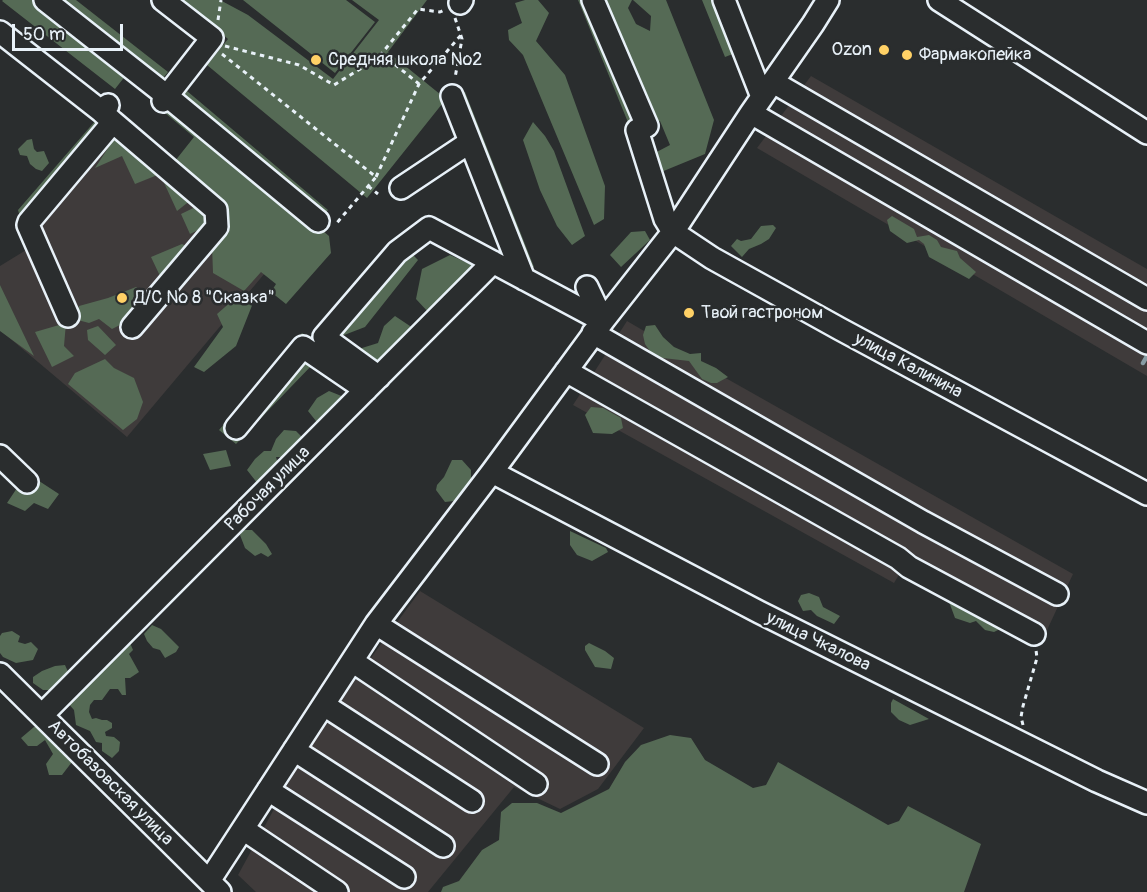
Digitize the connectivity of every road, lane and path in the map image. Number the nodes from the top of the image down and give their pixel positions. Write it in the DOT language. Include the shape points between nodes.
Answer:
graph roads {
  1 [pos="45,0"];
  2 [pos="163,0"];
  3 [pos="221,0"];
  4 [pos="593,0"];
  5 [pos="724,0"];
  6 [pos="828,0"];
  7 [pos="939,0"];
  8 [pos="461,2"];
  9 [pos="0,32"];
  10 [pos="213,34"];
  11 [pos="461,35"];
  12 [pos="381,53"];
  13 [pos="419,84"];
  14 [pos="452,96"];
  15 [pos="762,97"];
  16 [pos="165,98"];
  17 [pos="107,113"];
  18 [pos="1147,134"];
  19 [pos="470,142"];
  20 [pos="376,177"];
  21 [pos="369,186"];
  22 [pos="401,188"];
  23 [pos="378,194"];
  24 [pos="318,221"];
  25 [pos="673,232"];
  26 [pos="493,262"];
  27 [pos="524,279"];
  28 [pos="587,287"];
  29 [pos="1147,299"];
  30 [pos="68,316"];
  31 [pos="132,327"];
  32 [pos="598,327"];
  33 [pos="1147,343"];
  34 [pos="566,371"];
  35 [pos="373,383"];
  36 [pos="237,428"];
  37 [pos="0,456"];
  38 [pos="492,472"];
  39 [pos="27,482"];
  40 [pos="1147,494"];
  41 [pos="1057,594"];
  42 [pos="376,624"];
  43 [pos="1034,634"];
  44 [pos="352,661"];
  45 [pos="0,674"];
  46 [pos="324,705"];
  47 [pos="42,715"];
  48 [pos="1032,748"];
  49 [pos="294,750"];
  50 [pos="597,764"];
  51 [pos="536,784"];
  52 [pos="268,789"];
  53 [pos="472,801"];
  54 [pos="1147,803"];
  55 [pos="243,829"];
  56 [pos="443,846"];
  57 [pos="404,878"];
  58 [pos="214,887"];
  59 [pos="337,892"];
  1 -- 16 [label="street"];
  2 -- 10 [label="street" via="212,39"];
  3 -- 10 [label="path"];
  4 -- 25 [label="street" via="647,126 637,130 665,219"];
  5 -- 15 [label="street"];
  6 -- 15 [label="street"];
  7 -- 18 [label="street"];
  8 -- 11 [label="path" via="453,13"];
  8 -- 12 [label="path" via="440,12 418,9"];
  9 -- 17 [label="street"];
  10 -- 12 [label="path" via="235,48 298,65 334,85"];
  10 -- 16 [label="street"];
  10 -- 20 [label="path"];
  11 -- 13 [label="path"];
  11 -- 14 [label="path"];
  12 -- 13 [label="path"];
  13 -- 20 [label="path"];
  14 -- 19 [label="street"];
  15 -- 25 [label="street"];
  15 -- 29 [label="street"];
  15 -- 33 [label="street"];
  16 -- 24 [label="street"];
  17 -- 30 [label="street" via="28,225"];
  17 -- 31 [label="street" via="216,210 218,227"];
  19 -- 22 [label="street"];
  19 -- 27 [label="street"];
  20 -- 21 [label="path"];
  21 -- 23 [label="path"];
  21 -- 24 [label="path" via="331,230"];
  25 -- 32 [label="street"];
  25 -- 40 [label="street, улица Калинина" via="709,263"];
  26 -- 27 [label="street"];
  26 -- 35 [label="street, Рабочая улица"];
  26 -- 35 [label="street" via="429,228 397,252 324,337"];
  27 -- 32 [label="street"];
  28 -- 32 [label="street"];
  32 -- 34 [label="street"];
  32 -- 41 [label="street" via="924,522"];
  34 -- 38 [label="street"];
  34 -- 43 [label="street"];
  35 -- 36 [label="street" via="303,347"];
  35 -- 47 [label="street, Рабочая улица"];
  37 -- 39 [label="street"];
  38 -- 42 [label="street"];
  38 -- 48 [label="street, улица Чкалова" via="759,612"];
  42 -- 44 [label="street"];
  42 -- 50 [label="street"];
  43 -- 48 [label="path" via="1037,658 1021,717"];
  44 -- 46 [label="street"];
  44 -- 51 [label="street"];
  45 -- 47 [label="street, Автобазовская улица"];
  46 -- 49 [label="street"];
  46 -- 53 [label="street"];
  47 -- 58 [label="street, Автобазовская улица"];
  48 -- 54 [label="street, улица Чкалова"];
  49 -- 52 [label="street"];
  49 -- 56 [label="street"];
  52 -- 55 [label="street"];
  52 -- 57 [label="street"];
  55 -- 58 [label="street"];
  55 -- 59 [label="street"];
}
